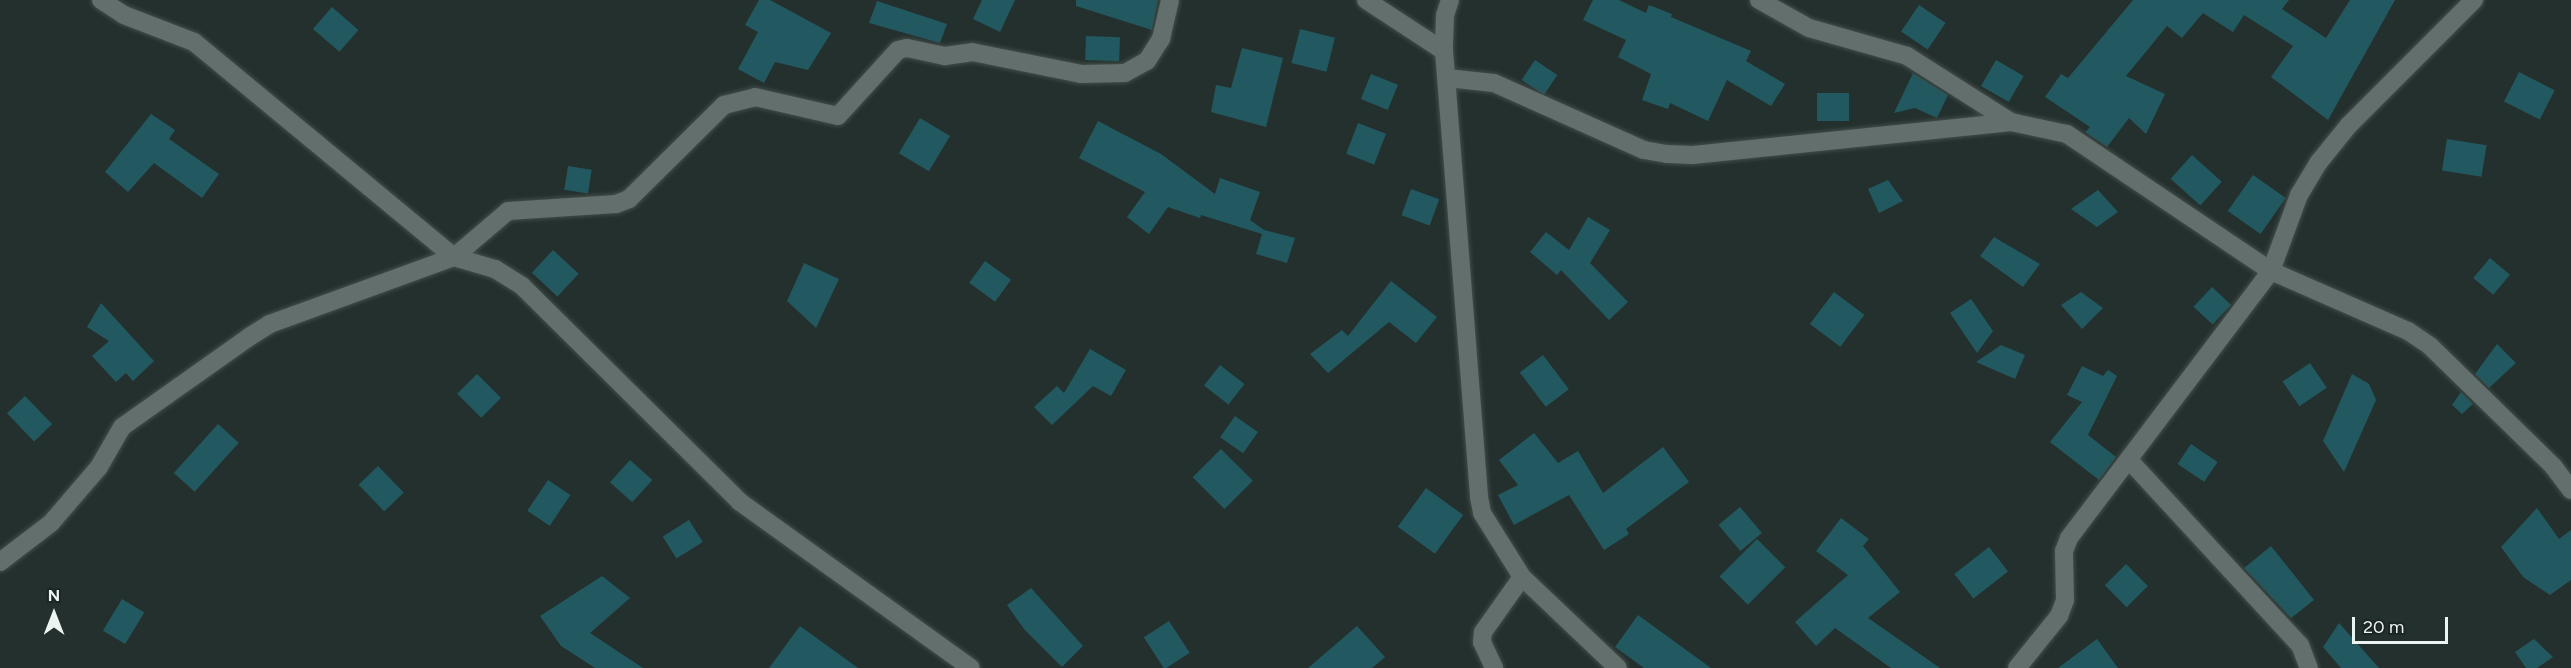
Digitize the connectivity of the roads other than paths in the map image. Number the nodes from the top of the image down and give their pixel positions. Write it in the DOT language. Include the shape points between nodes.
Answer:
graph roads {
  1 [pos="101,0"];
  2 [pos="1170,0"];
  3 [pos="1366,0"];
  4 [pos="1450,0"];
  5 [pos="1759,0"];
  6 [pos="2474,0"];
  7 [pos="1444,51"];
  8 [pos="1447,78"];
  9 [pos="2010,122"];
  10 [pos="454,256"];
  11 [pos="2271,271"];
  12 [pos="2129,460"];
  13 [pos="2571,490"];
  14 [pos="0,562"];
  15 [pos="1522,577"];
  16 [pos="971,668"];
  17 [pos="1494,668"];
  18 [pos="1618,668"];
  19 [pos="2017,668"];
  20 [pos="2309,668"];
  1 -- 10 [label="street" via="124,15 204,49"];
  2 -- 10 [label="street" via="1156,46 1147,61 1125,73 1081,74 972,52 945,56 907,48 898,50 837,116 755,97 740,99 711,115 628,199 616,204 508,211"];
  3 -- 7 [label="street"];
  4 -- 7 [label="street" via="1445,15"];
  5 -- 9 [label="street" via="1809,28 1907,56"];
  6 -- 11 [label="street" via="2349,125 2319,162 2299,195"];
  7 -- 8 [label="street"];
  8 -- 9 [label="street" via="1494,83 1644,150 1667,154 1694,155"];
  8 -- 15 [label="street" via="1479,497 1482,513"];
  9 -- 11 [label="street" via="2067,134"];
  10 -- 14 [label="street" via="270,324 249,337 122,427 99,468 51,523"];
  10 -- 16 [label="street" via="495,269 522,286 740,502"];
  11 -- 12 [label="street"];
  11 -- 13 [label="street" via="2408,331 2430,346 2553,466"];
  12 -- 19 [label="street" via="2069,538 2064,551 2065,600 2059,616"];
  12 -- 20 [label="street" via="2300,645"];
  15 -- 17 [label="street" via="1484,632 1482,642"];
  15 -- 18 [label="street"];
}
